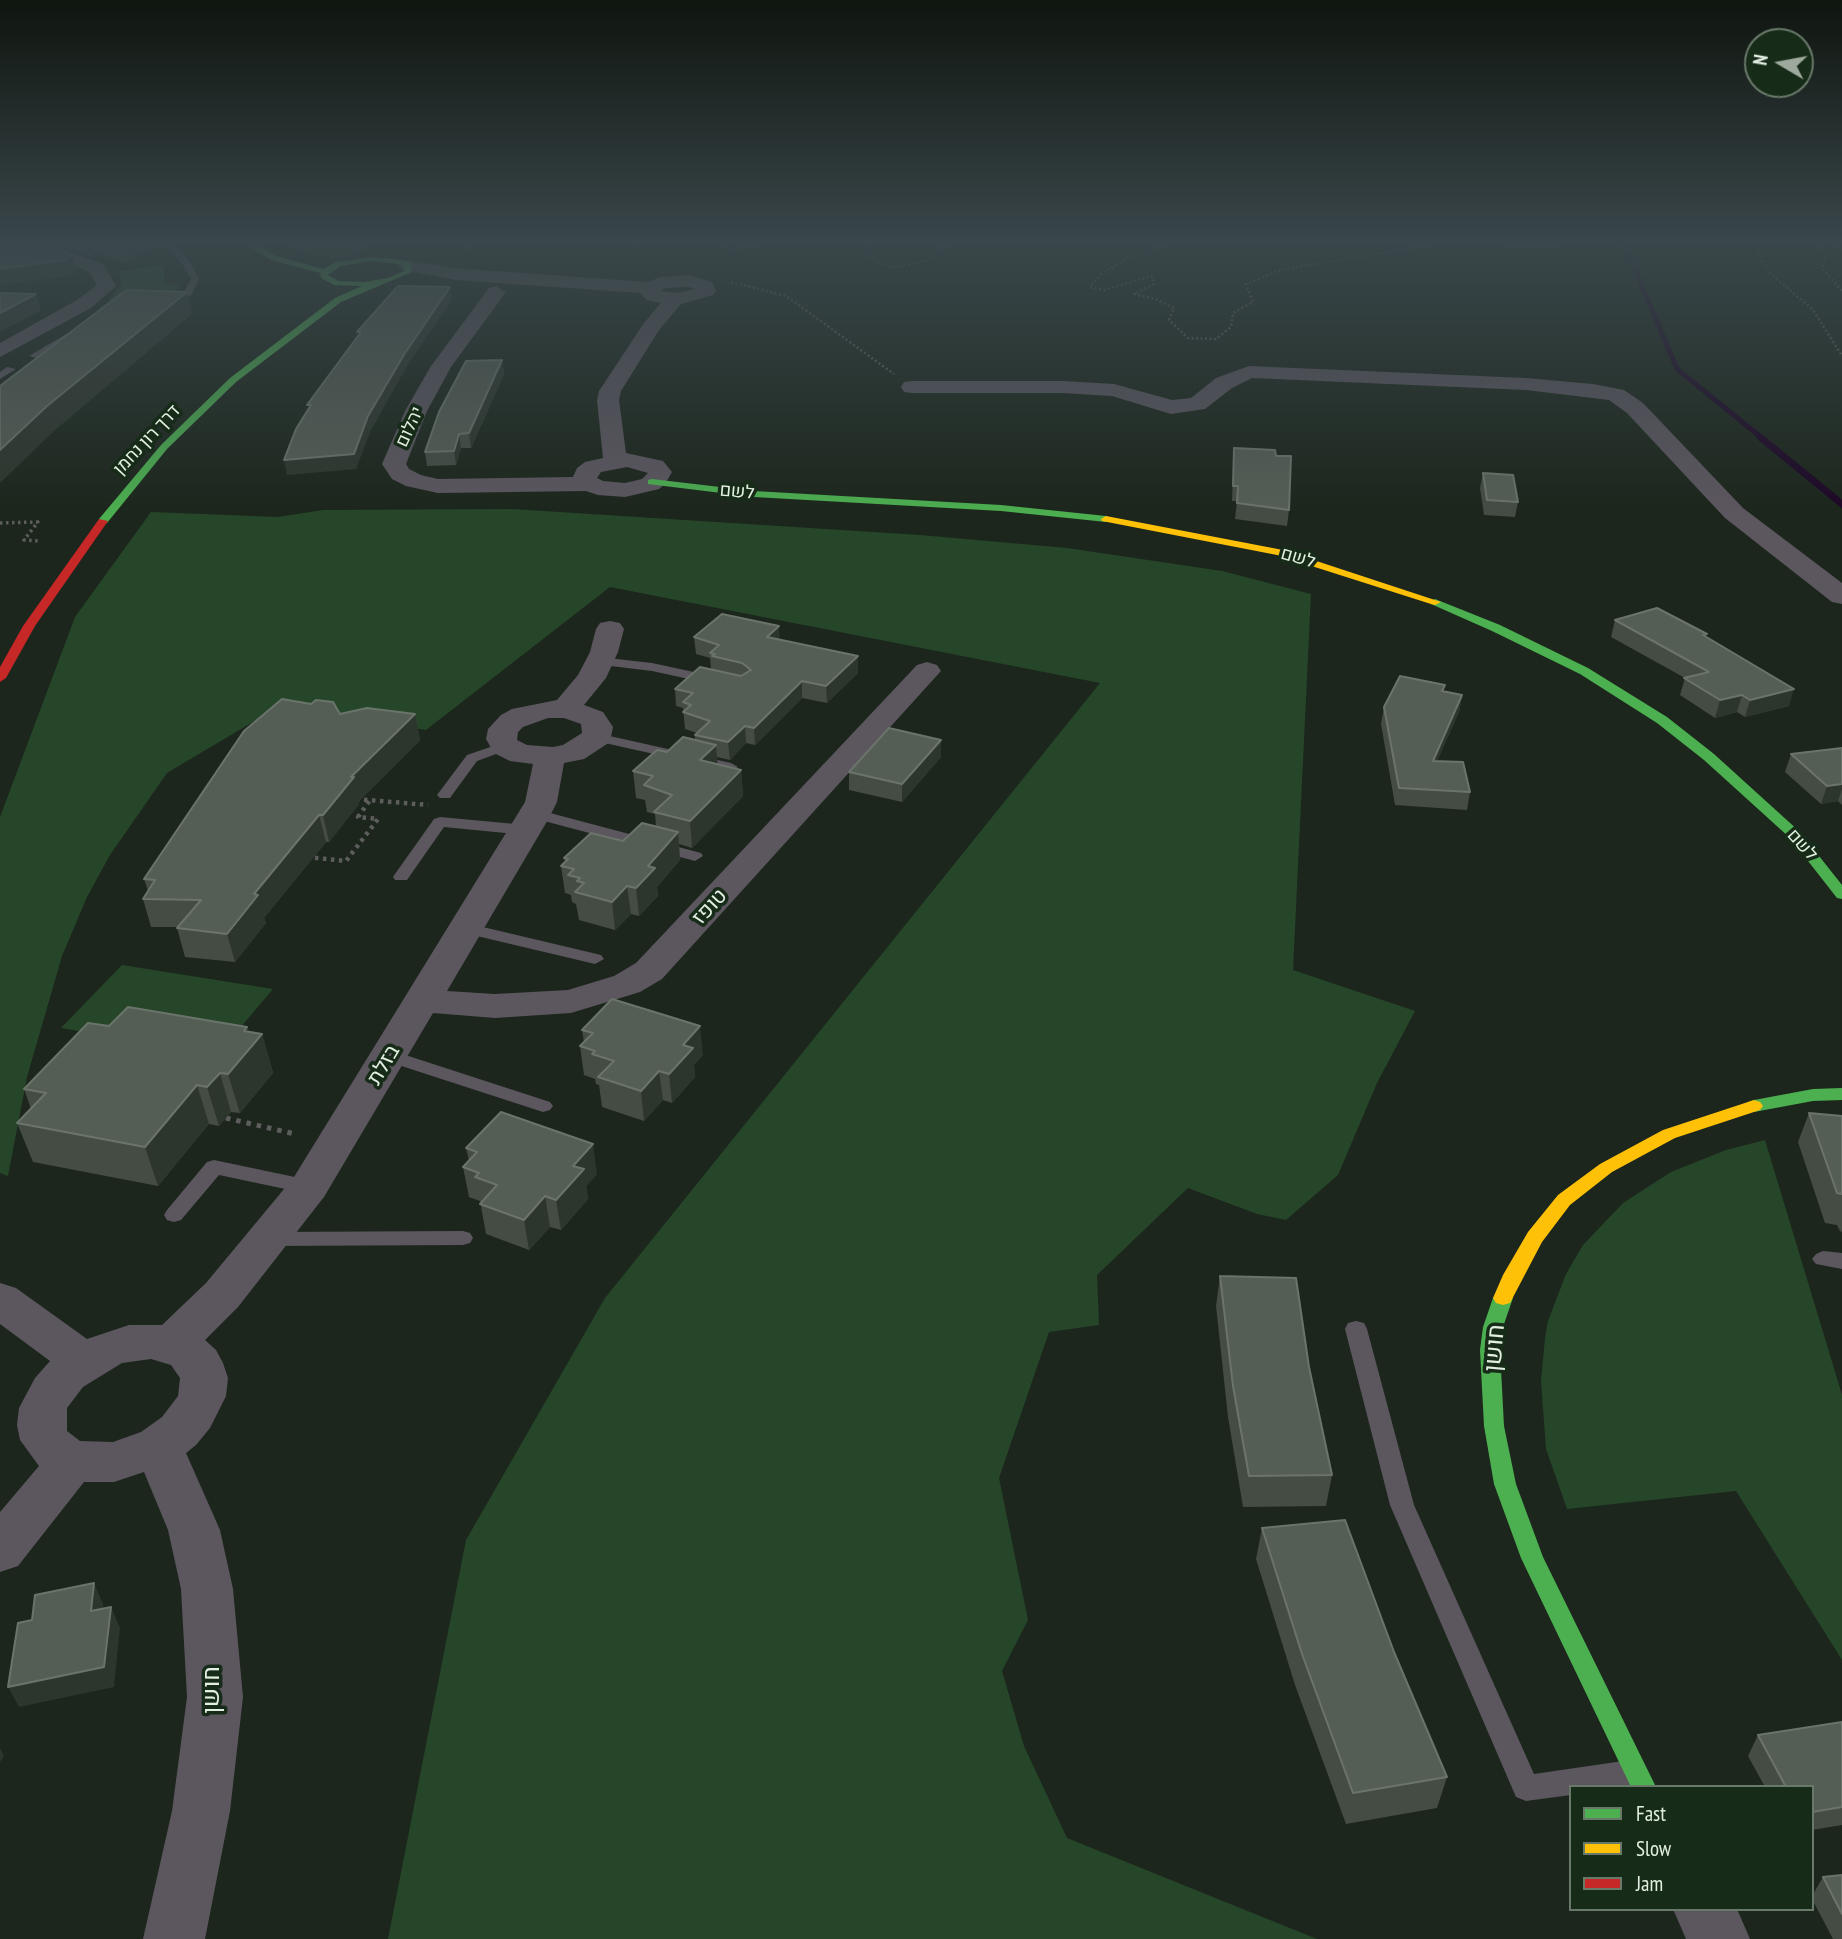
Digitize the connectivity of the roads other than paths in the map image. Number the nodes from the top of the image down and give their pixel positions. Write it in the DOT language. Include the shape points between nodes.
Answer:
graph roads {
  1 [pos="29,334"];
  2 [pos="71,334"];
  3 [pos="291,334"];
  4 [pos="464,334"];
  5 [pos="646,334"];
  6 [pos="0,351"];
  7 [pos="34,356"];
  8 [pos="11,369"];
  9 [pos="0,376"];
  10 [pos="912,387"];
  11 [pos="615,461"];
  12 [pos="652,482"];
  13 [pos="589,484"];
  14 [pos="1842,596"];
  15 [pos="610,629"];
  16 [pos="599,661"];
  17 [pos="927,671"];
  18 [pos="0,678"];
  19 [pos="730,683"];
  20 [pos="565,709"];
  21 [pos="596,737"];
  22 [pos="505,746"];
  23 [pos="550,756"];
  24 [pos="731,767"];
  25 [pos="442,801"];
  26 [pos="530,822"];
  27 [pos="695,856"];
  28 [pos="401,877"];
  29 [pos="1842,895"];
  30 [pos="466,928"];
  31 [pos="595,959"];
  32 [pos="423,1002"];
  33 [pos="390,1056"];
  34 [pos="1842,1094"];
  35 [pos="543,1106"];
  36 [pos="309,1187"];
  37 [pos="174,1215"];
  38 [pos="463,1238"];
  39 [pos="266,1240"];
  40 [pos="0,1300"];
  41 [pos="1356,1329"];
  42 [pos="171,1344"];
  43 [pos="84,1361"];
  44 [pos="158,1446"];
  45 [pos="73,1461"];
  46 [pos="0,1550"];
  47 [pos="1640,1779"];
  48 [pos="1705,1911"];
  49 [pos="174,1939"];
  50 [pos="1719,1939"];
  1 -- 6 [label="street"];
  2 -- 7 [label="lane"];
  3 -- 18 [label="street, דרך רון נחמן" via="233,380 164,447 94,531 29,626"];
  4 -- 13 [label="street, יהלום" via="416,411 394,464 400,474 438,486"];
  5 -- 11 [label="street" via="610,391"];
  8 -- 9 [label="lane"];
  10 -- 14 [label="street" via="1115,390 1171,407 1197,404 1224,383 1249,372 1526,384 1616,395 1635,408 1734,513"];
  11 -- 12 [label="street" via="655,466 660,472"];
  11 -- 13 [label="street" via="585,473"];
  12 -- 13 [label="street" via="613,490"];
  12 -- 29 [label="street, לשם" via="754,494 988,507 1116,520 1279,552 1431,601 1572,664 1662,720 1795,835"];
  15 -- 16 [label="street"];
  16 -- 19 [label="lane"];
  16 -- 20 [label="street"];
  17 -- 32 [label="street, טופז" via="649,971 627,984 571,1001 495,1006"];
  20 -- 21 [label="street" via="592,718 598,727"];
  20 -- 22 [label="street" via="532,712 512,720 503,729"];
  21 -- 23 [label="street" via="573,752"];
  21 -- 24 [label="lane"];
  22 -- 23 [label="street" via="521,754"];
  22 -- 25 [label="lane" via="472,758"];
  23 -- 26 [label="street, בזלת" via="541,802"];
  26 -- 27 [label="lane"];
  26 -- 28 [label="lane" via="440,822"];
  26 -- 30 [label="street, בזלת"];
  30 -- 31 [label="lane"];
  30 -- 32 [label="street, בזלת"];
  32 -- 33 [label="street, בזלת"];
  33 -- 35 [label="lane"];
  33 -- 36 [label="street, בזלת"];
  34 -- 47 [label="street, חושן" via="1749,1107 1669,1134 1606,1168 1564,1200 1535,1237 1510,1280 1493,1327 1494,1426 1505,1484 1532,1558"];
  36 -- 37 [label="lane" via="214,1167"];
  36 -- 39 [label="street, בזלת"];
  38 -- 39 [label="lane"];
  39 -- 42 [label="street, בזלת" via="222,1295"];
  40 -- 43 [label="street"];
  41 -- 47 [label="lane" via="1402,1505 1526,1788"];
  42 -- 43 [label="street" via="129,1343"];
  42 -- 44 [label="street" via="199,1363 204,1378 202,1396 193,1414"];
  43 -- 45 [label="street" via="52,1391 41,1424 45,1440"];
  44 -- 45 [label="street" via="114,1462"];
  44 -- 49 [label="street, חושן" via="194,1530 207,1589 215,1697 201,1811"];
  45 -- 46 [label="street"];
  48 -- 50 [label="street"];
}
